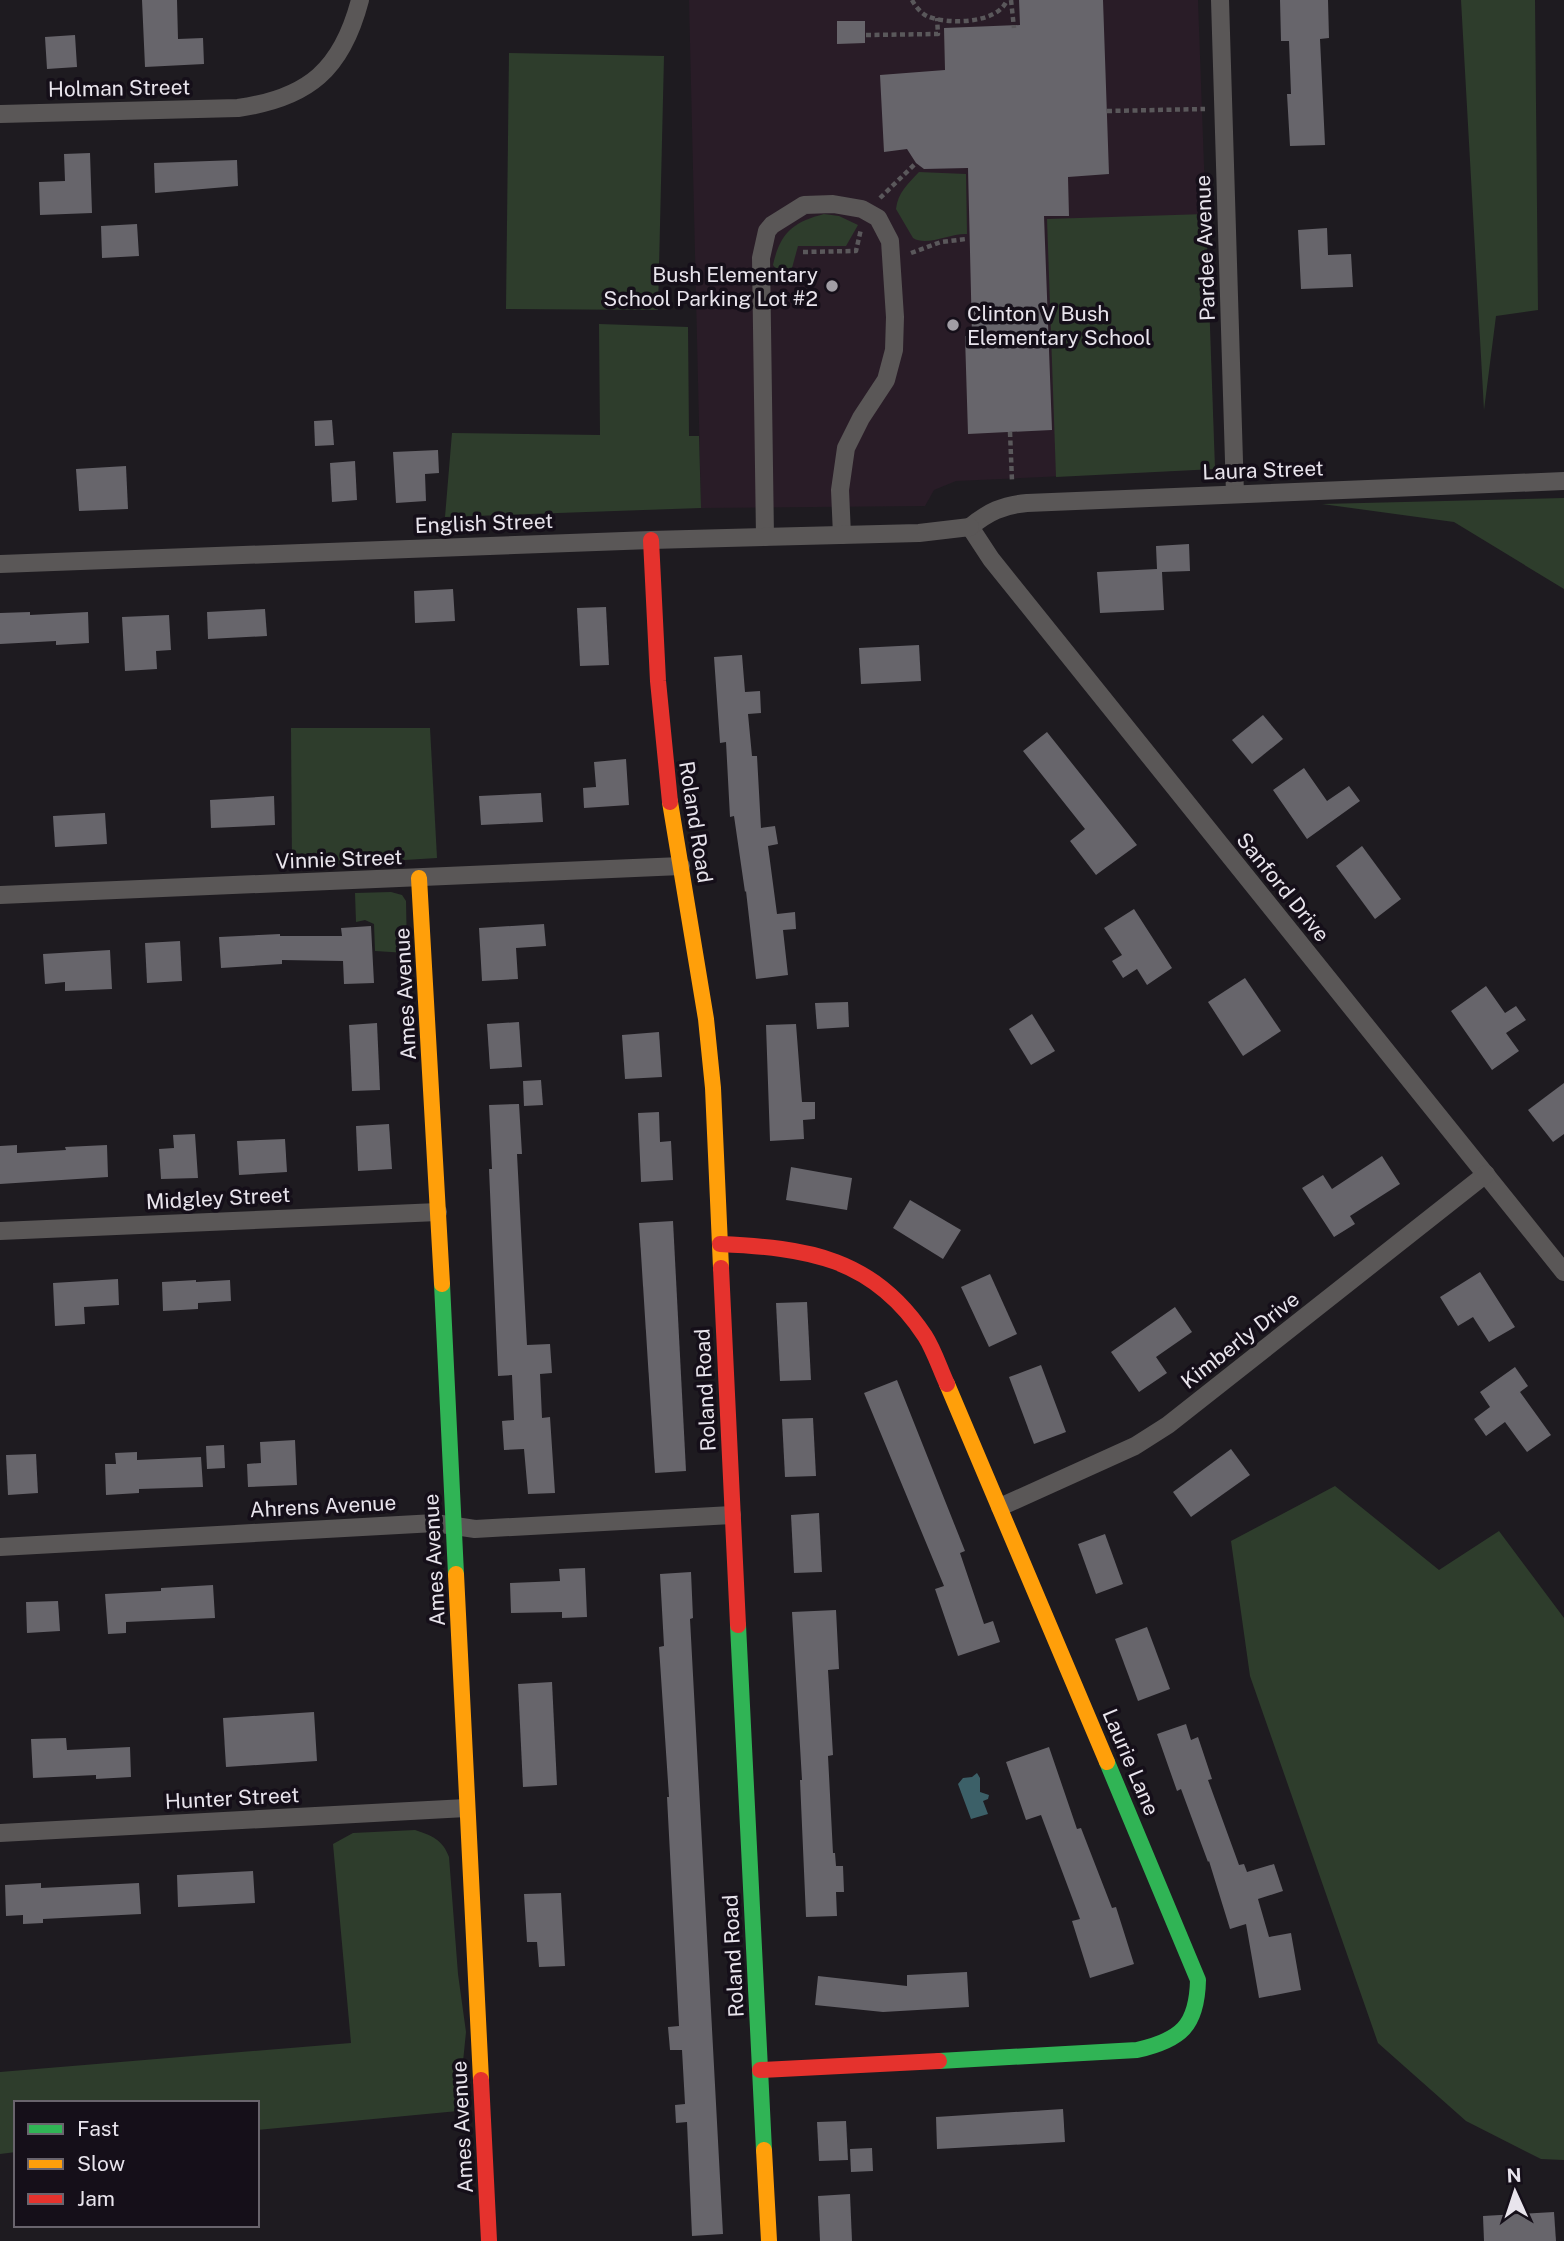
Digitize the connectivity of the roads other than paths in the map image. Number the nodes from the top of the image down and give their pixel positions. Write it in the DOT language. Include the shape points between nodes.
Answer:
graph roads {
  1 [pos="360,0"];
  2 [pos="1220,0"];
  3 [pos="0,114"];
  4 [pos="1564,481"];
  5 [pos="1236,494"];
  6 [pos="970,527"];
  7 [pos="842,535"];
  8 [pos="765,537"];
  9 [pos="651,540"];
  10 [pos="0,564"];
  11 [pos="681,866"];
  12 [pos="419,878"];
  13 [pos="0,895"];
  14 [pos="1486,1174"];
  15 [pos="438,1212"];
  16 [pos="0,1231"];
  17 [pos="720,1244"];
  18 [pos="1564,1272"];
  19 [pos="1000,1507"];
  20 [pos="732,1515"];
  21 [pos="453,1526"];
  22 [pos="0,1547"];
  23 [pos="466,1808"];
  24 [pos="0,1833"];
  25 [pos="760,2070"];
  26 [pos="489,2241"];
  27 [pos="769,2241"];
  1 -- 3 [label="street, Holman Street" via="353,28 334,62 305,88 264,105"];
  2 -- 5 [label="street, Pardee Avenue"];
  4 -- 5 [label="street, Laura Street"];
  5 -- 6 [label="street, Laura Street" via="1013,504 985,514"];
  6 -- 7 [label="street, English Street"];
  6 -- 14 [label="street, Sanford Drive" via="991,559"];
  7 -- 8 [label="street, English Street"];
  7 -- 8 [label="street" via="840,490 846,448 886,380 896,338 891,247 882,224 870,213 841,204 804,205 767,231 761,258"];
  8 -- 9 [label="street, English Street"];
  9 -- 10 [label="street, English Street"];
  9 -- 11 [label="street, Roland Road" via="662,737"];
  11 -- 12 [label="street, Vinnie Street"];
  11 -- 17 [label="street, Roland Road" via="706,1019"];
  12 -- 13 [label="street, Vinnie Street"];
  12 -- 15 [label="street, Ames Avenue"];
  14 -- 18 [label="street, Sanford Drive"];
  14 -- 19 [label="street, Kimberly Drive" via="1168,1425 1135,1446"];
  15 -- 16 [label="street, Midgley Street"];
  15 -- 21 [label="street, Ames Avenue"];
  17 -- 19 [label="street, Laurie Lane" via="789,1248 826,1256 888,1291 926,1337"];
  17 -- 20 [label="street, Roland Road"];
  19 -- 25 [label="street, Laurie Lane" via="1198,1980 1195,2011 1172,2040 1151,2048"];
  20 -- 21 [label="street, Ahrens Avenue" via="475,1529"];
  20 -- 25 [label="street, Roland Road"];
  21 -- 22 [label="street, Ahrens Avenue" via="435,1523"];
  21 -- 23 [label="street, Ames Avenue"];
  23 -- 24 [label="street, Hunter Street"];
  23 -- 26 [label="street, Ames Avenue"];
  25 -- 27 [label="street, Roland Road"];
}
